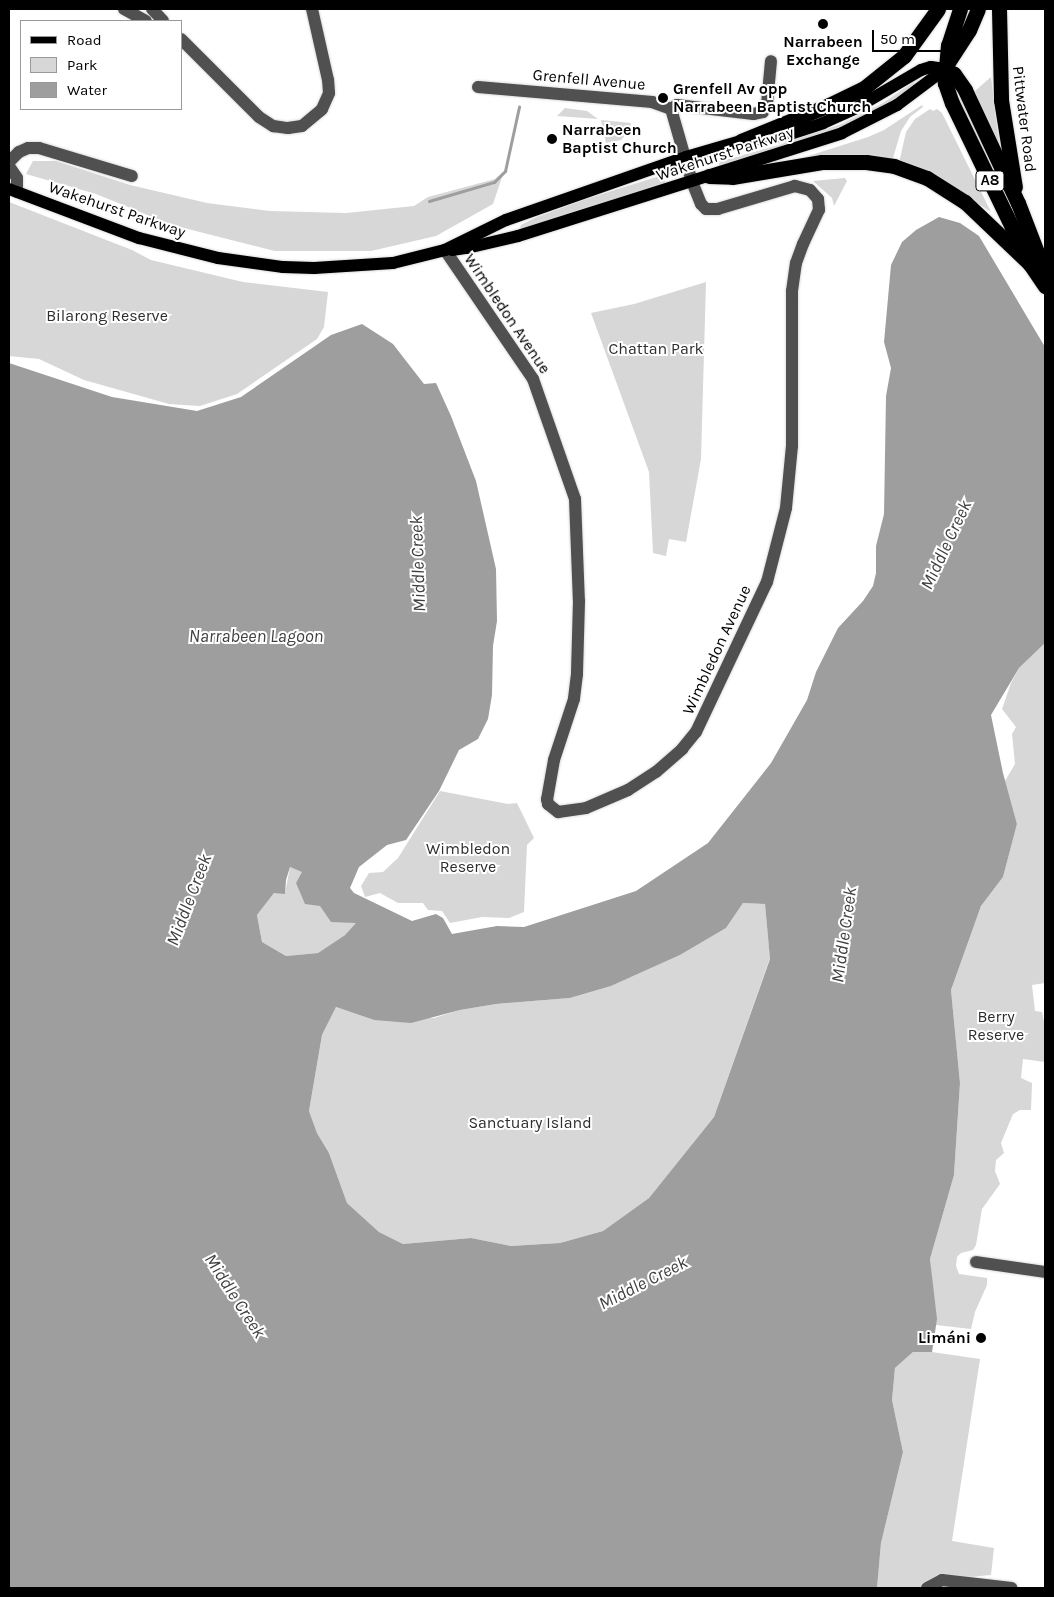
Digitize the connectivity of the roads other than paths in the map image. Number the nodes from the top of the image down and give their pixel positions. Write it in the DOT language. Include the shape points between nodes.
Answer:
graph roads {
  1 [pos="124,9"];
  2 [pos="152,9"];
  3 [pos="312,9"];
  4 [pos="938,9"];
  5 [pos="960,9"];
  6 [pos="978,9"];
  7 [pos="999,9"];
  8 [pos="144,20"];
  9 [pos="162,20"];
  10 [pos="182,40"];
  11 [pos="771,61"];
  12 [pos="945,68"];
  13 [pos="478,87"];
  14 [pos="671,109"];
  15 [pos="741,141"];
  16 [pos="686,157"];
  17 [pos="9,162"];
  18 [pos="9,166"];
  19 [pos="132,176"];
  20 [pos="709,176"];
  21 [pos="692,182"];
  22 [pos="13,190"];
  23 [pos="1018,203"];
  24 [pos="506,220"];
  25 [pos="518,236"];
  26 [pos="445,250"];
  27 [pos="1030,264"];
  28 [pos="1045,273"];
  29 [pos="1045,286"];
  30 [pos="976,1262"];
  31 [pos="1045,1272"];
  32 [pos="927,1588"];
  33 [pos="1012,1588"];
  1 -- 8 [label="street"];
  2 -- 9 [label="street"];
  3 -- 10 [label="street" via="329,93 322,109 302,126 273,126 259,117"];
  4 -- 15 [label="highway" via="904,56 864,88"];
  5 -- 12 [label="highway, A8" via="948,45"];
  6 -- 12 [label="highway"];
  7 -- 23 [label="highway, Pittwater Road / A8" via="1001,100"];
  11 -- 14 [label="street, Grenfell Avenue" via="768,104 763,112 753,114 677,105"];
  12 -- 15 [label="main road, Wakehurst Parkway" via="921,70 856,108 823,123 787,135"];
  12 -- 20 [label="main road, Wakehurst Parkway" via="897,105 871,120 842,133"];
  12 -- 23 [label="highway, Pittwater Road / A8" via="958,78"];
  12 -- 27 [label="highway, A8" via="945,83 952,103"];
  13 -- 14 [label="street, Grenfell Avenue" via="652,102"];
  14 -- 16 [label="street, Wimbledon Avenue"];
  15 -- 16 [label="main road, Wakehurst Parkway"];
  16 -- 21 [label="street, Wimbledon Avenue"];
  16 -- 24 [label="main road, Wakehurst Parkway"];
  17 -- 19 [label="street" via="19,152 39,148"];
  18 -- 22 [label="street, Wakehurst Parkway" via="17,178"];
  20 -- 21 [label="main road, Wakehurst Parkway"];
  20 -- 27 [label="highway" via="732,177 822,162 866,162 901,168 927,178 965,202"];
  21 -- 25 [label="main road, Wakehurst Parkway"];
  21 -- 26 [label="street, Wimbledon Avenue" via="701,204 711,210 795,186 810,190 818,199 820,210 796,263 792,291 792,446 786,508 767,582 696,732 656,772 628,790 586,808 558,812 547,799 554,760 574,700 577,674 579,601 575,499 533,379"];
  22 -- 26 [label="main road, Wakehurst Parkway" via="139,238 193,253 254,264 346,267 393,263"];
  23 -- 28 [label="highway, Pittwater Road / A8"];
  24 -- 25 [label="main road"];
  24 -- 26 [label="main road, Wakehurst Parkway"];
  25 -- 26 [label="main road, Wakehurst Parkway"];
  27 -- 29 [label="highway, A8"];
  30 -- 31 [label="street"];
  32 -- 33 [label="street" via="942,1580"];
}
